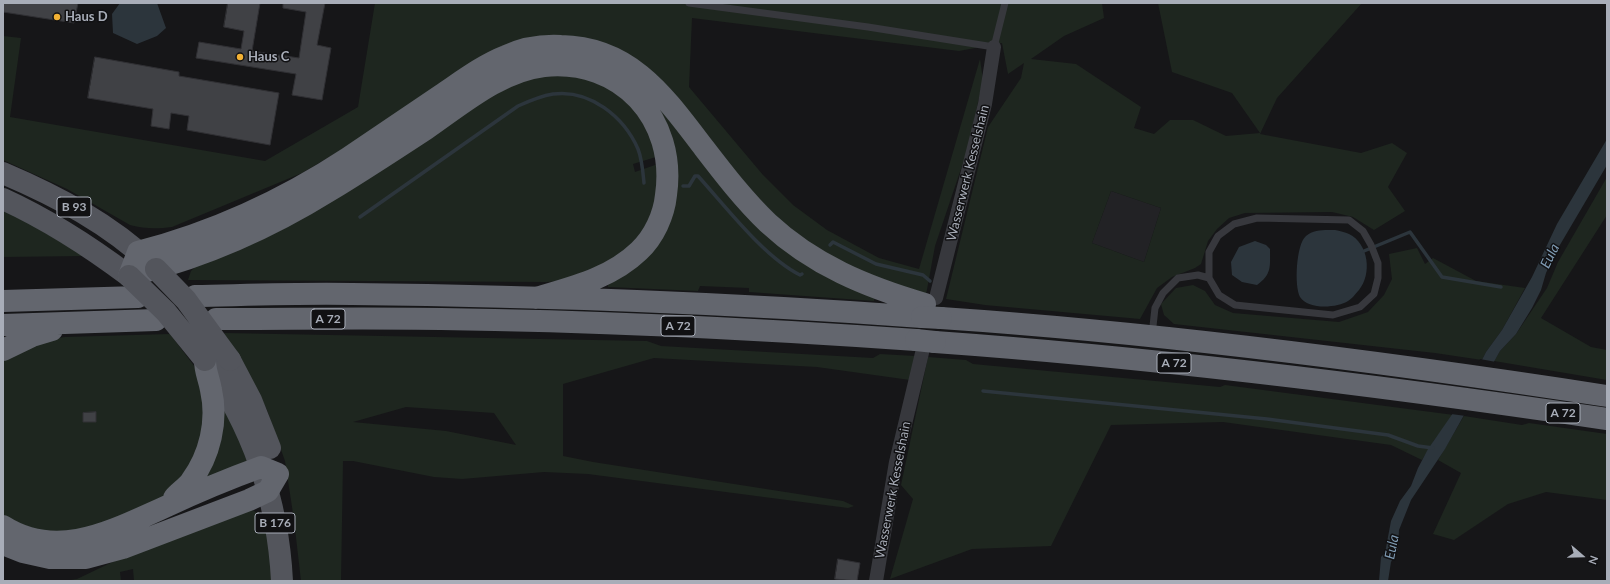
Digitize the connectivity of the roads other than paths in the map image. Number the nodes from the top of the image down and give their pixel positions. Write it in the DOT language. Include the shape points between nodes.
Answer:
graph roads {
  1 [pos="689,3"];
  2 [pos="1005,3"];
  3 [pos="994,47"];
  4 [pos="3,173"];
  5 [pos="3,199"];
  6 [pos="155,262"];
  7 [pos="129,276"];
  8 [pos="1209,278"];
  9 [pos="195,296"];
  10 [pos="138,297"];
  11 [pos="536,298"];
  12 [pos="3,301"];
  13 [pos="933,309"];
  14 [pos="216,319"];
  15 [pos="156,320"];
  16 [pos="78,322"];
  17 [pos="3,325"];
  18 [pos="1151,337"];
  19 [pos="924,345"];
  20 [pos="3,350"];
  21 [pos="205,360"];
  22 [pos="1607,396"];
  23 [pos="1607,420"];
  24 [pos="269,478"];
  25 [pos="164,507"];
  26 [pos="3,526"];
  27 [pos="3,544"];
  28 [pos="282,581"];
  29 [pos="295,581"];
  30 [pos="876,581"];
  1 -- 3 [label="lane"];
  2 -- 3 [label="lane"];
  3 -- 13 [label="street, Wasserwerk Kesselshain" via="985,104"];
  4 -- 6 [label="main road, B 93" via="59,198"];
  5 -- 7 [label="main road, B 93" via="79,240"];
  6 -- 7 [label="highway"];
  6 -- 11 [label="highway" via="246,235 295,211 500,81 542,66 564,65 591,70 617,81 638,98 656,121 667,151 669,178 665,208 655,231 640,250 619,267 591,282"];
  6 -- 13 [label="highway" via="174,243 260,208 291,192 345,160 463,80 505,56 544,45 572,46 611,56 654,86 749,203 796,245 843,275"];
  6 -- 24 [label="main road, B 93, bridge" via="230,360 251,400"];
  7 -- 21 [label="main road, B 93, bridge" via="166,312"];
  8 -- 8 [label="lane" via="1219,295 1235,306 1333,315 1360,307 1374,294 1378,263 1363,231 1349,220 1257,218 1234,224 1218,236 1209,252"];
  8 -- 18 [label="lane" via="1198,275 1178,278 1163,293 1155,308"];
  9 -- 11 [label="highway, A 72" via="351,294"];
  10 -- 12 [label="highway"];
  11 -- 13 [label="highway, A 72" via="809,310"];
  13 -- 18 [label="highway, A 72" via="1000,322"];
  14 -- 19 [label="highway, A 72" via="556,322 790,331"];
  15 -- 16 [label="highway"];
  16 -- 17 [label="highway"];
  16 -- 20 [label="highway" via="32,336"];
  18 -- 22 [label="highway, A 72" via="1307,354"];
  19 -- 23 [label="highway, A 72" via="1053,350 1242,370 1412,391"];
  19 -- 30 [label="street, Wasserwerk Kesselshain" via="896,462"];
  21 -- 24 [label="main road, B 93" via="235,406"];
  21 -- 25 [label="highway" via="205,372 211,390 214,413 209,445 202,465 191,482"];
  24 -- 25 [label="highway" via="230,478"];
  24 -- 27 [label="highway" via="123,548 86,558 50,558"];
  24 -- 28 [label="main road, B 176"];
  24 -- 29 [label="main road, B 176" via="290,532"];
  25 -- 26 [label="highway" via="88,539 59,542 37,540"];
}
